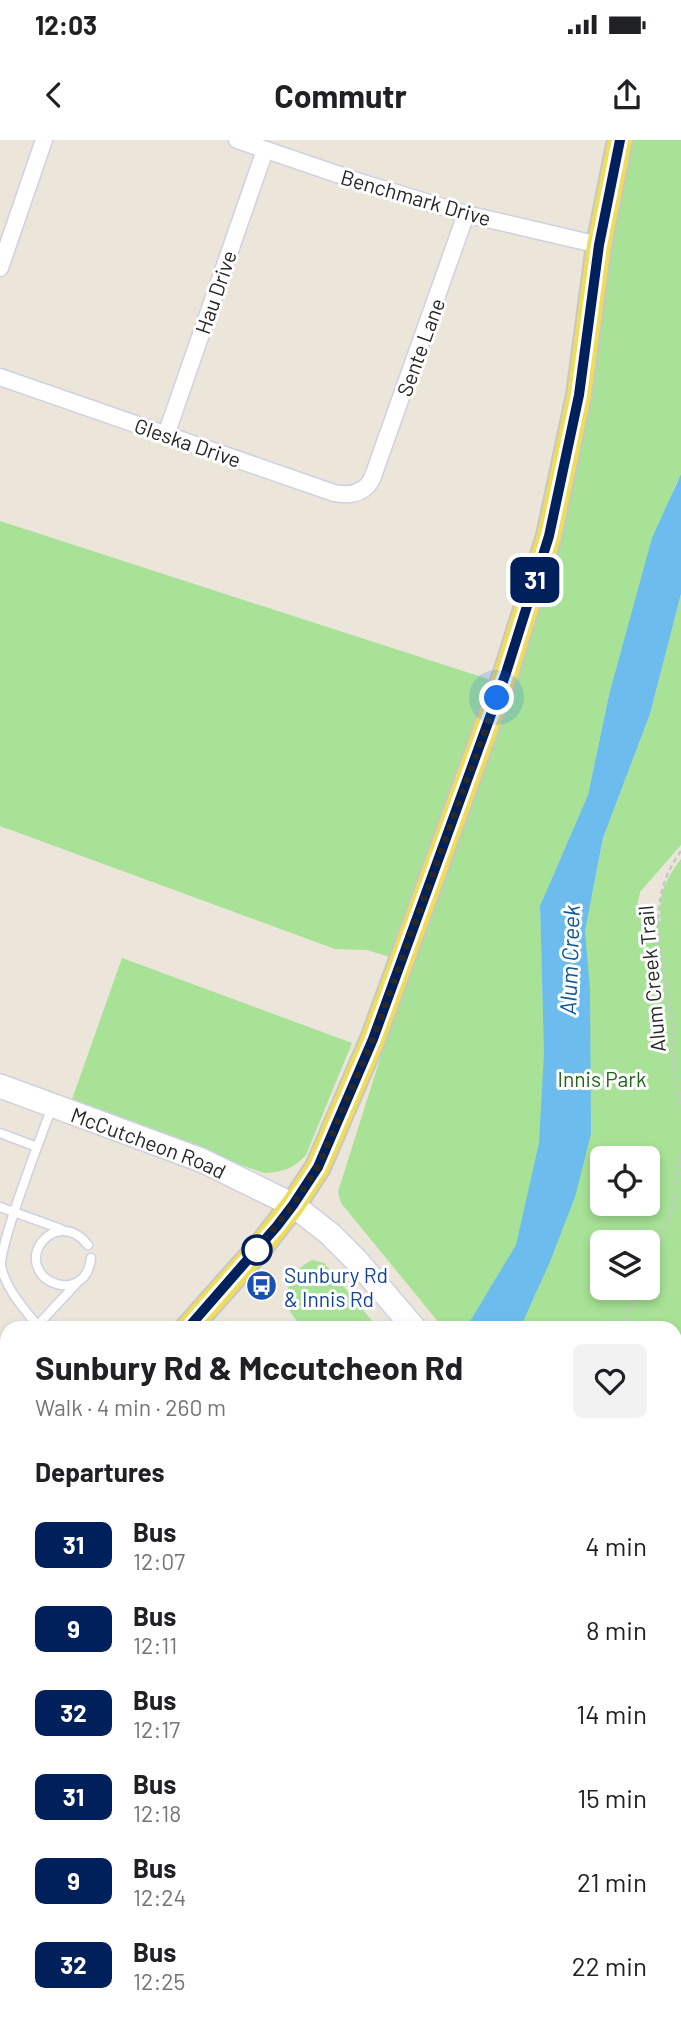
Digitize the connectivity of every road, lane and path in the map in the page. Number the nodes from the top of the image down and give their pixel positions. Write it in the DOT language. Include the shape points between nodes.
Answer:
graph roads {
  1 [pos="44,140"];
  2 [pos="237,140"];
  3 [pos="620,140"];
  4 [pos="265,150"];
  5 [pos="467,214"];
  6 [pos="599,245"];
  7 [pos="0,268"];
  8 [pos="0,377"];
  9 [pos="166,435"];
  10 [pos="372,479"];
  11 [pos="681,851"];
  12 [pos="0,1086"];
  13 [pos="52,1104"];
  14 [pos="681,1109"];
  15 [pos="0,1133"];
  16 [pos="37,1147"];
  17 [pos="681,1153"];
  18 [pos="293,1205"];
  19 [pos="0,1207"];
  20 [pos="13,1213"];
  21 [pos="64,1230"];
  22 [pos="660,1242"];
  23 [pos="88,1245"];
  24 [pos="91,1258"];
  25 [pos="78,1282"];
  26 [pos="635,1300"];
  27 [pos="33,1321"];
  28 [pos="42,1321"];
  29 [pos="194,1321"];
  30 [pos="408,1321"];
  31 [pos="624,1321"];
  1 -- 7 [label="street"];
  2 -- 4 [label="street, Benchmark Drive"];
  3 -- 6 [label="main road"];
  4 -- 5 [label="street, Benchmark Drive"];
  4 -- 9 [label="street, Hau Drive"];
  5 -- 6 [label="street, Benchmark Drive"];
  5 -- 10 [label="street, Sente Lane"];
  6 -- 18 [label="main road" via="579,395 552,523 506,673 373,1039 318,1167"];
  8 -- 9 [label="street, Gleska Drive"];
  9 -- 10 [label="street, Gleska Drive" via="347,496"];
  11 -- 14 [label="path, Alum Creek Trail" via="661,887 658,903"];
  12 -- 13 [label="main road, McCutcheon Road"];
  13 -- 16 [label="lane"];
  13 -- 18 [label="main road, McCutcheon Road" via="201,1160"];
  15 -- 16 [label="lane"];
  16 -- 20 [label="lane"];
  17 -- 22 [label="path" via="671,1213"];
  18 -- 29 [label="main road"];
  18 -- 30 [label="main road, McCutcheon Road" via="330,1234"];
  19 -- 20 [label="lane"];
  20 -- 21 [label="lane"];
  20 -- 27 [label="lane" via="3,1239 1,1265 15,1297"];
  21 -- 23 [label="lane" via="81,1236"];
  21 -- 25 [label="lane" via="40,1243 36,1261 51,1283"];
  24 -- 25 [label="lane" via="90,1269"];
  25 -- 28 [label="lane"];
  26 -- 31 [label="path"];
}
